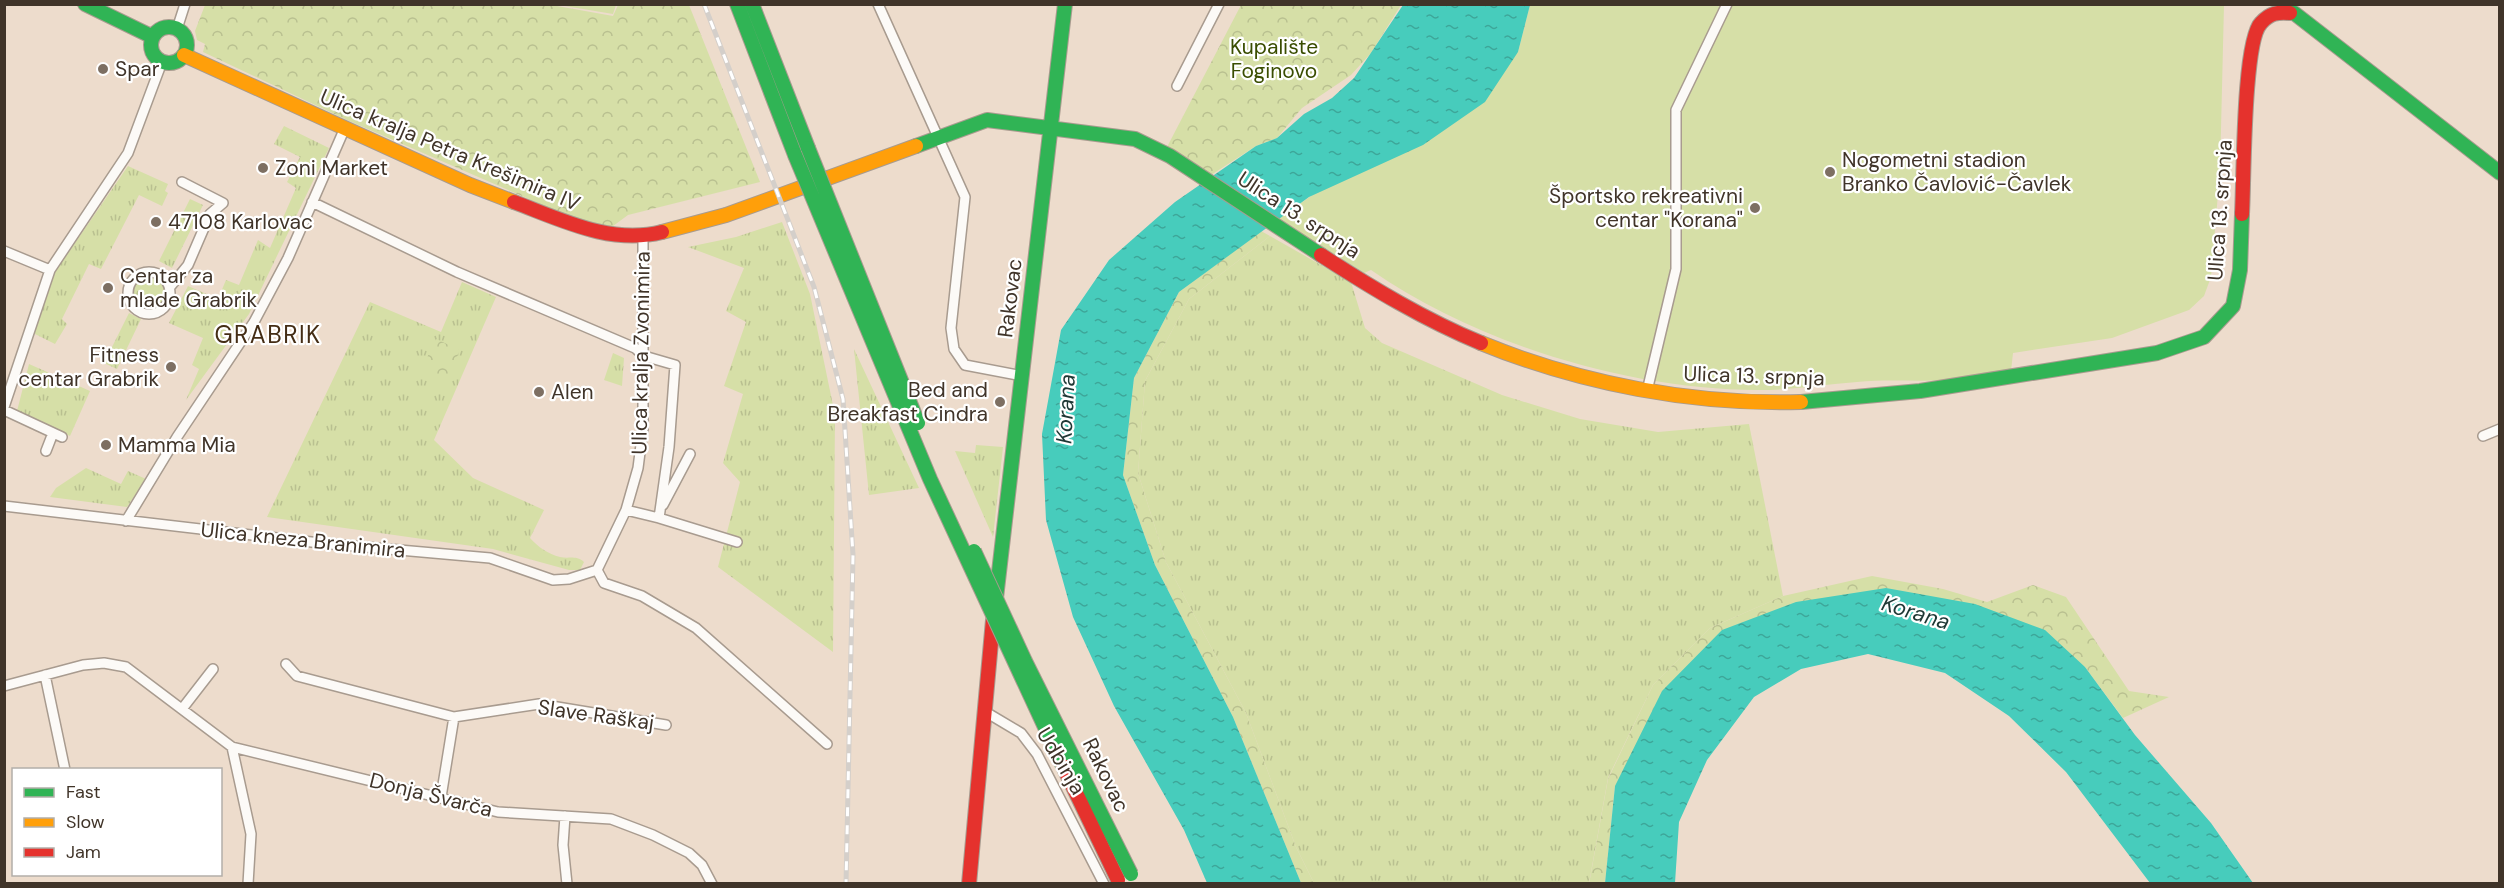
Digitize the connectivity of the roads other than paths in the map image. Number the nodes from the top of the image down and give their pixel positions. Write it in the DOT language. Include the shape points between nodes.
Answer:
graph roads {
  1 [pos="86,4"];
  2 [pos="185,4"];
  3 [pos="737,4"];
  4 [pos="752,4"];
  5 [pos="878,4"];
  6 [pos="1065,4"];
  7 [pos="1219,4"];
  8 [pos="1727,4"];
  9 [pos="2274,8"];
  10 [pos="177,28"];
  11 [pos="153,37"];
  12 [pos="184,56"];
  13 [pos="162,62"];
  14 [pos="1177,87"];
  15 [pos="1051,127"];
  16 [pos="344,130"];
  17 [pos="937,137"];
  18 [pos="2499,173"];
  19 [pos="182,182"];
  20 [pos="312,202"];
  21 [pos="643,237"];
  22 [pos="4,251"];
  23 [pos="50,270"];
  24 [pos="170,287"];
  25 [pos="644,356"];
  26 [pos="1023,376"];
  27 [pos="7,387"];
  28 [pos="1647,391"];
  29 [pos="4,409"];
  30 [pos="2499,429"];
  31 [pos="2483,436"];
  32 [pos="46,451"];
  33 [pos="690,454"];
  34 [pos="4,506"];
  35 [pos="626,510"];
  36 [pos="660,514"];
  37 [pos="126,520"];
  38 [pos="737,542"];
  39 [pos="597,570"];
  40 [pos="286,664"];
  41 [pos="213,669"];
  42 [pos="45,675"];
  43 [pos="4,686"];
  44 [pos="182,709"];
  45 [pos="984,711"];
  46 [pos="454,717"];
  47 [pos="666,724"];
  48 [pos="827,744"];
  49 [pos="232,747"];
  50 [pos="65,768"];
  51 [pos="441,797"];
  52 [pos="565,816"];
  53 [pos="1127,880"];
  54 [pos="248,884"];
  55 [pos="567,884"];
  56 [pos="712,884"];
  57 [pos="969,884"];
  58 [pos="1104,884"];
  1 -- 11 [label="main road"];
  2 -- 10 [label="street"];
  3 -- 53 [label="main road, Rakovac, bridge" via="881,367 964,556 1016,671"];
  4 -- 53 [label="main road, Rakovac, bridge" via="888,352"];
  5 -- 17 [label="street"];
  6 -- 15 [label="main road, Rakovac"];
  7 -- 14 [label="street"];
  8 -- 28 [label="street" via="1676,110 1676,269"];
  9 -- 18 [label="main road" via="2294,13"];
  9 -- 28 [label="main road, Ulica 13. srpnja" via="2259,24 2249,64 2240,270 2233,306 2204,336 2157,353 1902,394 1779,403"];
  10 -- 11 [label="main road" via="161,29"];
  10 -- 12 [label="main road" via="187,40"];
  11 -- 13 [label="main road" via="153,54"];
  12 -- 13 [label="main road" via="175,63"];
  12 -- 16 [label="main road, Ulica kralja Petra Krešimira IV"];
  13 -- 23 [label="street" via="128,153"];
  15 -- 17 [label="main road, Ulica kralja Petra Krešimira IV" via="987,120"];
  15 -- 26 [label="main road, Rakovac"];
  15 -- 28 [label="main road, Ulica 13. srpnja" via="1135,140 1170,156 1352,275 1456,333 1595,381"];
  16 -- 20 [label="street"];
  16 -- 21 [label="main road, Ulica kralja Petra Krešimira IV" via="561,221 605,233"];
  17 -- 21 [label="main road, Ulica kralja Petra Krešimira IV" via="726,215"];
  17 -- 26 [label="street" via="964,197 951,328 954,349 965,365"];
  19 -- 24 [label="street" via="223,203 210,214 188,265"];
  20 -- 25 [label="street" via="457,272 635,348"];
  20 -- 37 [label="street" via="254,322"];
  21 -- 25 [label="street, Ulica kralja Zvonimira"];
  22 -- 23 [label="street"];
  23 -- 27 [label="street"];
  24 -- 24 [label="street" via="162,276 144,273 130,285 128,297 135,310 155,314 169,303"];
  25 -- 35 [label="street, Ulica kralja Zvonimira" via="639,468"];
  25 -- 36 [label="street" via="675,365"];
  26 -- 45 [label="main road, Rakovac"];
  27 -- 29 [label="street"];
  29 -- 32 [label="street" via="58,435"];
  30 -- 31 [label="street"];
  33 -- 36 [label="street"];
  34 -- 37 [label="street, Ulica kneza Branimira"];
  35 -- 36 [label="street"];
  35 -- 39 [label="street, Ulica kralja Zvonimira"];
  36 -- 38 [label="street"];
  37 -- 39 [label="street, Ulica kneza Branimira" via="490,558 553,580"];
  39 -- 48 [label="street" via="604,583 642,596 696,628"];
  40 -- 46 [label="street, Slave Raškaj" via="297,676"];
  41 -- 44 [label="street"];
  42 -- 43 [label="street, Donja Švarča"];
  42 -- 44 [label="street, Donja Švarča" via="114,664 136,672"];
  42 -- 50 [label="street"];
  44 -- 49 [label="street, Donja Švarča"];
  45 -- 57 [label="main road"];
  45 -- 58 [label="street, Udbinja" via="1021,733 1032,747"];
  46 -- 47 [label="street, Slave Raškaj" via="539,704"];
  46 -- 51 [label="street"];
  49 -- 51 [label="street, Donja Švarča"];
  49 -- 54 [label="street" via="251,834"];
  51 -- 52 [label="street, Donja Švarča" via="498,812"];
  52 -- 55 [label="street"];
  52 -- 56 [label="street, Donja Švarča" via="611,819 653,835 689,853 702,865"];
}
